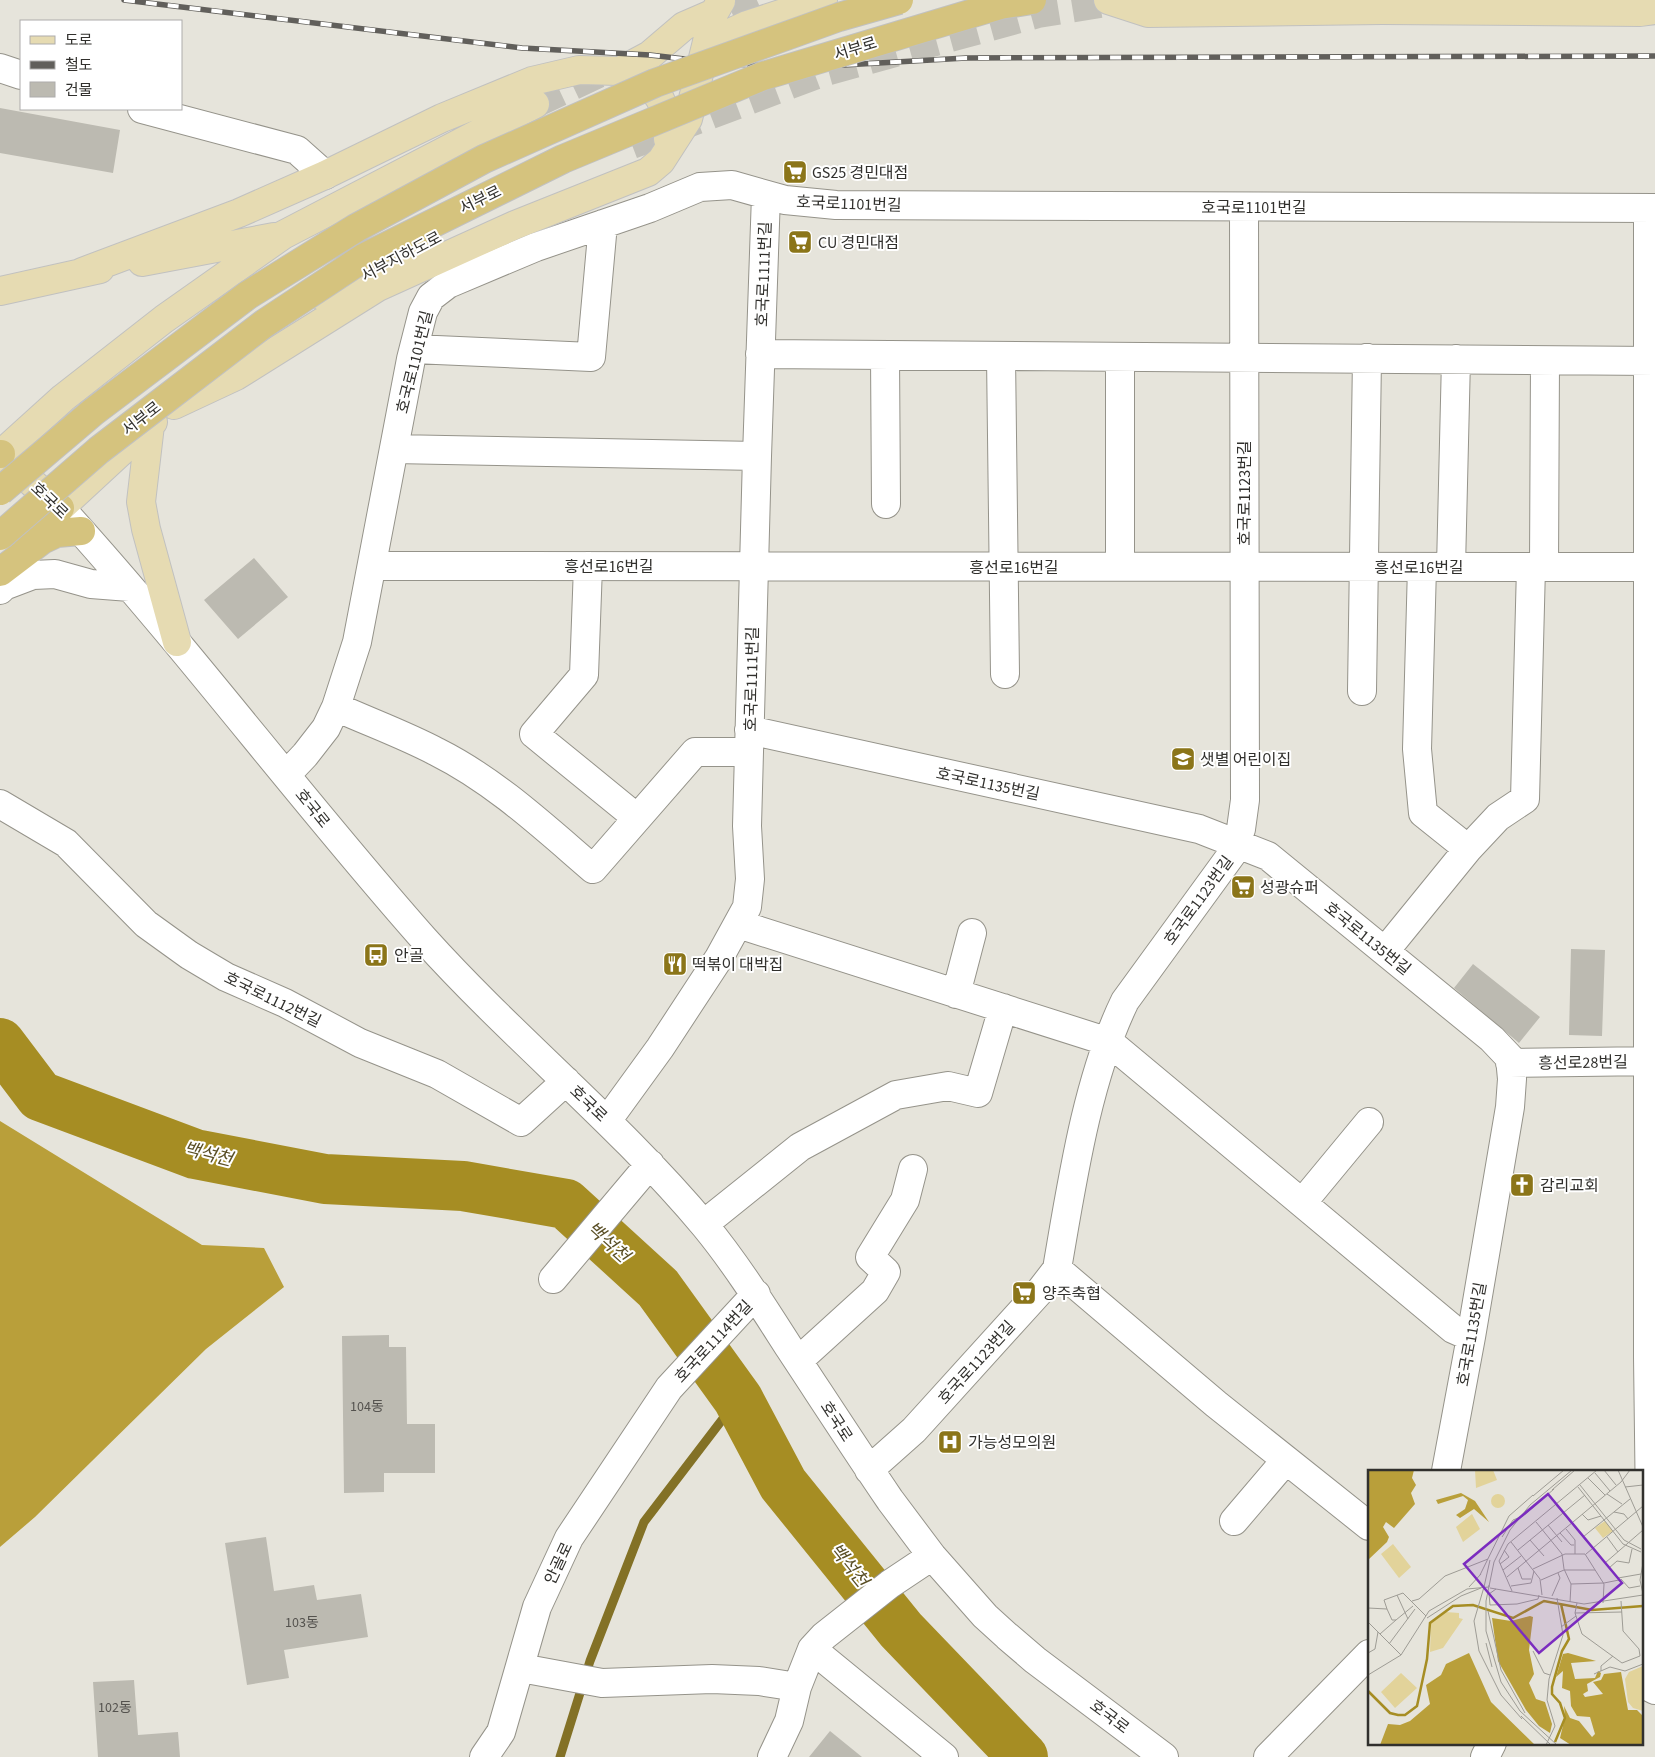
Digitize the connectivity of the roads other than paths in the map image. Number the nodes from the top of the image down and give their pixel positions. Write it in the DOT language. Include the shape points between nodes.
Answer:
graph roads {
  1 [pos="822,0"];
  2 [pos="899,0"];
  3 [pos="1032,0"];
  4 [pos="1108,0"];
  5 [pos="718,6"];
  6 [pos="1655,10"];
  7 [pos="708,43"];
  8 [pos="0,68"];
  9 [pos="620,71"];
  10 [pos="20,74"];
  11 [pos="535,104"];
  12 [pos="146,110"];
  13 [pos="632,145"];
  14 [pos="668,148"];
  15 [pos="325,175"];
  16 [pos="766,194"];
  17 [pos="1244,206"];
  18 [pos="1652,208"];
  19 [pos="603,224"];
  20 [pos="283,235"];
  21 [pos="82,272"];
  22 [pos="0,291"];
  23 [pos="414,349"];
  24 [pos="760,354"];
  25 [pos="885,355"];
  26 [pos="1001,356"];
  27 [pos="1120,357"];
  28 [pos="1244,357"];
  29 [pos="1367,358"];
  30 [pos="1456,358"];
  31 [pos="1545,361"];
  32 [pos="1651,361"];
  33 [pos="179,398"];
  34 [pos="150,425"];
  35 [pos="394,449"];
  36 [pos="0,454"];
  37 [pos="756,456"];
  38 [pos="0,491"];
  39 [pos="886,504"];
  40 [pos="60,508"];
  41 [pos="81,530"];
  42 [pos="0,536"];
  43 [pos="372,566"];
  44 [pos="588,566"];
  45 [pos="754,566"];
  46 [pos="1120,566"];
  47 [pos="1244,566"];
  48 [pos="1364,566"];
  49 [pos="1422,567"];
  50 [pos="1451,567"];
  51 [pos="1538,567"];
  52 [pos="1651,567"];
  53 [pos="1002,568"];
  54 [pos="0,571"];
  55 [pos="130,587"];
  56 [pos="0,590"];
  57 [pos="177,642"];
  58 [pos="1004,674"];
  59 [pos="1362,690"];
  60 [pos="336,707"];
  61 [pos="749,741"];
  62 [pos="286,775"];
  63 [pos="0,804"];
  64 [pos="637,818"];
  65 [pos="1236,843"];
  66 [pos="1651,843"];
  67 [pos="1468,849"];
  68 [pos="738,924"];
  69 [pos="972,933"];
  70 [pos="1384,951"];
  71 [pos="1651,953"];
  72 [pos="956,994"];
  73 [pos="1003,1008"];
  74 [pos="1109,1042"];
  75 [pos="1652,1061"];
  76 [pos="1510,1064"];
  77 [pos="566,1081"];
  78 [pos="607,1120"];
  79 [pos="1369,1122"];
  80 [pos="650,1164"];
  81 [pos="913,1169"];
  82 [pos="1302,1204"];
  83 [pos="704,1224"];
  84 [pos="1057,1268"];
  85 [pos="553,1279"];
  86 [pos="756,1294"];
  87 [pos="1471,1337"];
  88 [pos="1652,1357"];
  89 [pos="798,1361"];
  90 [pos="670,1388"];
  91 [pos="1652,1454"];
  92 [pos="1286,1460"];
  93 [pos="869,1470"];
  94 [pos="1446,1470"];
  95 [pos="1234,1521"];
  96 [pos="1368,1525"];
  97 [pos="932,1556"];
  98 [pos="1653,1571"];
  99 [pos="818,1642"];
  100 [pos="1368,1655"];
  101 [pos="520,1668"];
  102 [pos="1655,1670"];
  103 [pos="1642,1684"];
  104 [pos="797,1687"];
  105 [pos="1655,1690"];
  106 [pos="1492,1744"];
  107 [pos="484,1757"];
  108 [pos="772,1757"];
  109 [pos="944,1757"];
  110 [pos="1164,1757"];
  111 [pos="1268,1757"];
  112 [pos="1485,1757"];
  1 -- 7 [label="main road"];
  2 -- 38 [label="highway, 서부로, bridge" via="840,17 655,83 484,159 356,228 248,295 93,412"];
  3 -- 42 [label="highway, 서부로, bridge" via="1000,5 763,76 563,159 365,257 249,335 99,450"];
  4 -- 6 [label="main road" via="1148,13"];
  5 -- 7 [label="main road"];
  5 -- 9 [label="main road" via="684,26 650,55"];
  7 -- 14 [label="main road" via="688,119"];
  8 -- 10 [label="street"];
  9 -- 14 [label="main road" via="644,80 661,99 668,123"];
  9 -- 15 [label="main road" via="579,70 532,81 442,118"];
  11 -- 20 [label="main road"];
  12 -- 15 [label="street" via="297,150"];
  13 -- 33 [label="main road, 서부지하도로" via="555,176 398,255 270,328"];
  14 -- 33 [label="main road" via="661,161 648,172 515,225 378,288 236,376"];
  15 -- 21 [label="main road" via="239,213"];
  16 -- 17 [label="street, 호국로1101번길" via="785,200 836,205"];
  16 -- 19 [label="street, 호국로1101번길" via="732,185 700,187"];
  16 -- 24 [label="street, 호국로1111번길"];
  17 -- 18 [label="street, 호국로1101번길"];
  17 -- 28 [label="street, 호국로1123번길"];
  18 -- 32 [label="street"];
  19 -- 23 [label="street, 호국로1101번길" via="536,247 448,284 431,297 423,312"];
  19 -- 23 [label="street" via="591,358"];
  20 -- 21 [label="main road"];
  20 -- 36 [label="main road" via="156,325 63,398"];
  21 -- 22 [label="main road"];
  23 -- 35 [label="street, 호국로1101번길"];
  24 -- 25 [label="street"];
  24 -- 37 [label="street, 호국로1111번길"];
  25 -- 26 [label="street"];
  25 -- 39 [label="street"];
  26 -- 27 [label="street"];
  26 -- 53 [label="street"];
  27 -- 28 [label="street"];
  27 -- 46 [label="street"];
  28 -- 29 [label="street"];
  28 -- 47 [label="street, 호국로1123번길"];
  29 -- 30 [label="street"];
  29 -- 48 [label="street"];
  30 -- 31 [label="street"];
  30 -- 50 [label="street"];
  31 -- 32 [label="street"];
  31 -- 51 [label="street"];
  32 -- 52 [label="street"];
  33 -- 34 [label="main road, 서부로"];
  34 -- 40 [label="main road, 서부로"];
  34 -- 57 [label="main road" via="141,502"];
  35 -- 37 [label="street"];
  35 -- 43 [label="street, 호국로1101번길"];
  36 -- 40 [label="main road, 호국로"];
  37 -- 45 [label="street, 호국로1111번길"];
  40 -- 41 [label="street, 호국로"];
  40 -- 54 [label="highway"];
  41 -- 54 [label="highway" via="57,533 42,540"];
  41 -- 55 [label="street, 호국로"];
  43 -- 44 [label="street, 흥선로16번길"];
  43 -- 60 [label="street, 호국로1101번길" via="357,642"];
  44 -- 45 [label="street, 흥선로16번길"];
  44 -- 64 [label="street" via="584,675 534,734"];
  45 -- 53 [label="street, 흥선로16번길"];
  45 -- 61 [label="street, 호국로1111번길"];
  46 -- 47 [label="street, 흥선로16번길"];
  46 -- 53 [label="street, 흥선로16번길"];
  47 -- 48 [label="street, 흥선로16번길"];
  47 -- 65 [label="street, 호국로1123번길" via="1245,800"];
  48 -- 49 [label="street, 흥선로16번길"];
  48 -- 59 [label="street"];
  49 -- 50 [label="street, 흥선로16번길"];
  49 -- 67 [label="street" via="1417,749 1422,813"];
  50 -- 51 [label="street, 흥선로16번길"];
  51 -- 52 [label="street, 흥선로16번길"];
  51 -- 67 [label="street" via="1525,799 1498,817"];
  52 -- 66 [label="street"];
  53 -- 58 [label="street"];
  55 -- 56 [label="street" via="91,584 55,574 33,575"];
  55 -- 57 [label="street, 호국로"];
  57 -- 62 [label="street, 호국로"];
  60 -- 62 [label="street, 호국로1101번길" via="326,728"];
  60 -- 64 [label="street, 호국로1135번길" via="445,756 496,790 593,868"];
  61 -- 64 [label="street, 호국로1135번길" via="695,752"];
  61 -- 65 [label="street, 호국로1135번길" via="1199,829"];
  61 -- 68 [label="street, 호국로1111번길" via="747,826 750,879 747,908"];
  62 -- 77 [label="street, 호국로" via="425,940 481,1000"];
  63 -- 77 [label="street, 호국로1112번길" via="66,843 146,924 189,955 226,977 285,1003 360,1043 437,1074 521,1122"];
  65 -- 70 [label="street, 호국로1135번길" via="1268,856"];
  65 -- 74 [label="street, 호국로1123번길" via="1228,860 1125,1001"];
  66 -- 71 [label="street"];
  67 -- 70 [label="street"];
  68 -- 72 [label="street"];
  68 -- 78 [label="street, 호국로1111번길" via="660,1048"];
  69 -- 72 [label="street"];
  70 -- 76 [label="street, 호국로1135번길" via="1492,1039 1510,1058"];
  71 -- 75 [label="street"];
  72 -- 73 [label="street"];
  73 -- 74 [label="street"];
  73 -- 83 [label="street" via="978,1093 948,1086 896,1095 800,1147"];
  74 -- 82 [label="street"];
  74 -- 84 [label="street, 호국로1123번길" via="1090,1101"];
  75 -- 76 [label="street, 흥선로28번길"];
  75 -- 88 [label="street"];
  76 -- 87 [label="street, 호국로1135번길" via="1510,1107"];
  77 -- 78 [label="street, 호국로"];
  78 -- 80 [label="street, 호국로"];
  79 -- 82 [label="street"];
  80 -- 83 [label="street, 호국로"];
  80 -- 85 [label="street"];
  81 -- 89 [label="street" via="905,1200 870,1257 886,1272 875,1291"];
  82 -- 87 [label="street" via="1454,1329"];
  83 -- 86 [label="street, 호국로"];
  84 -- 92 [label="street"];
  84 -- 93 [label="street, 호국로1123번길" via="914,1430"];
  86 -- 89 [label="street, 호국로"];
  86 -- 90 [label="street, 호국로1114번길"];
  87 -- 94 [label="street, 호국로1135번길"];
  88 -- 91 [label="street"];
  89 -- 93 [label="street, 호국로"];
  90 -- 101 [label="street, 안골로" via="569,1538 537,1606"];
  91 -- 98 [label="street"];
  92 -- 95 [label="street"];
  92 -- 96 [label="street"];
  93 -- 97 [label="street, 호국로"];
  97 -- 99 [label="street" via="890,1584"];
  97 -- 110 [label="street, 호국로" via="1007,1636"];
  98 -- 102 [label="street" via="1652,1665"];
  99 -- 104 [label="street"];
  99 -- 109 [label="street"];
  100 -- 111 [label="street"];
  101 -- 104 [label="street" via="602,1683 712,1680 759,1681"];
  101 -- 107 [label="street, 안골로" via="501,1732"];
  103 -- 105 [label="street"];
  104 -- 108 [label="street" via="789,1721"];
  106 -- 112 [label="street"];
}
